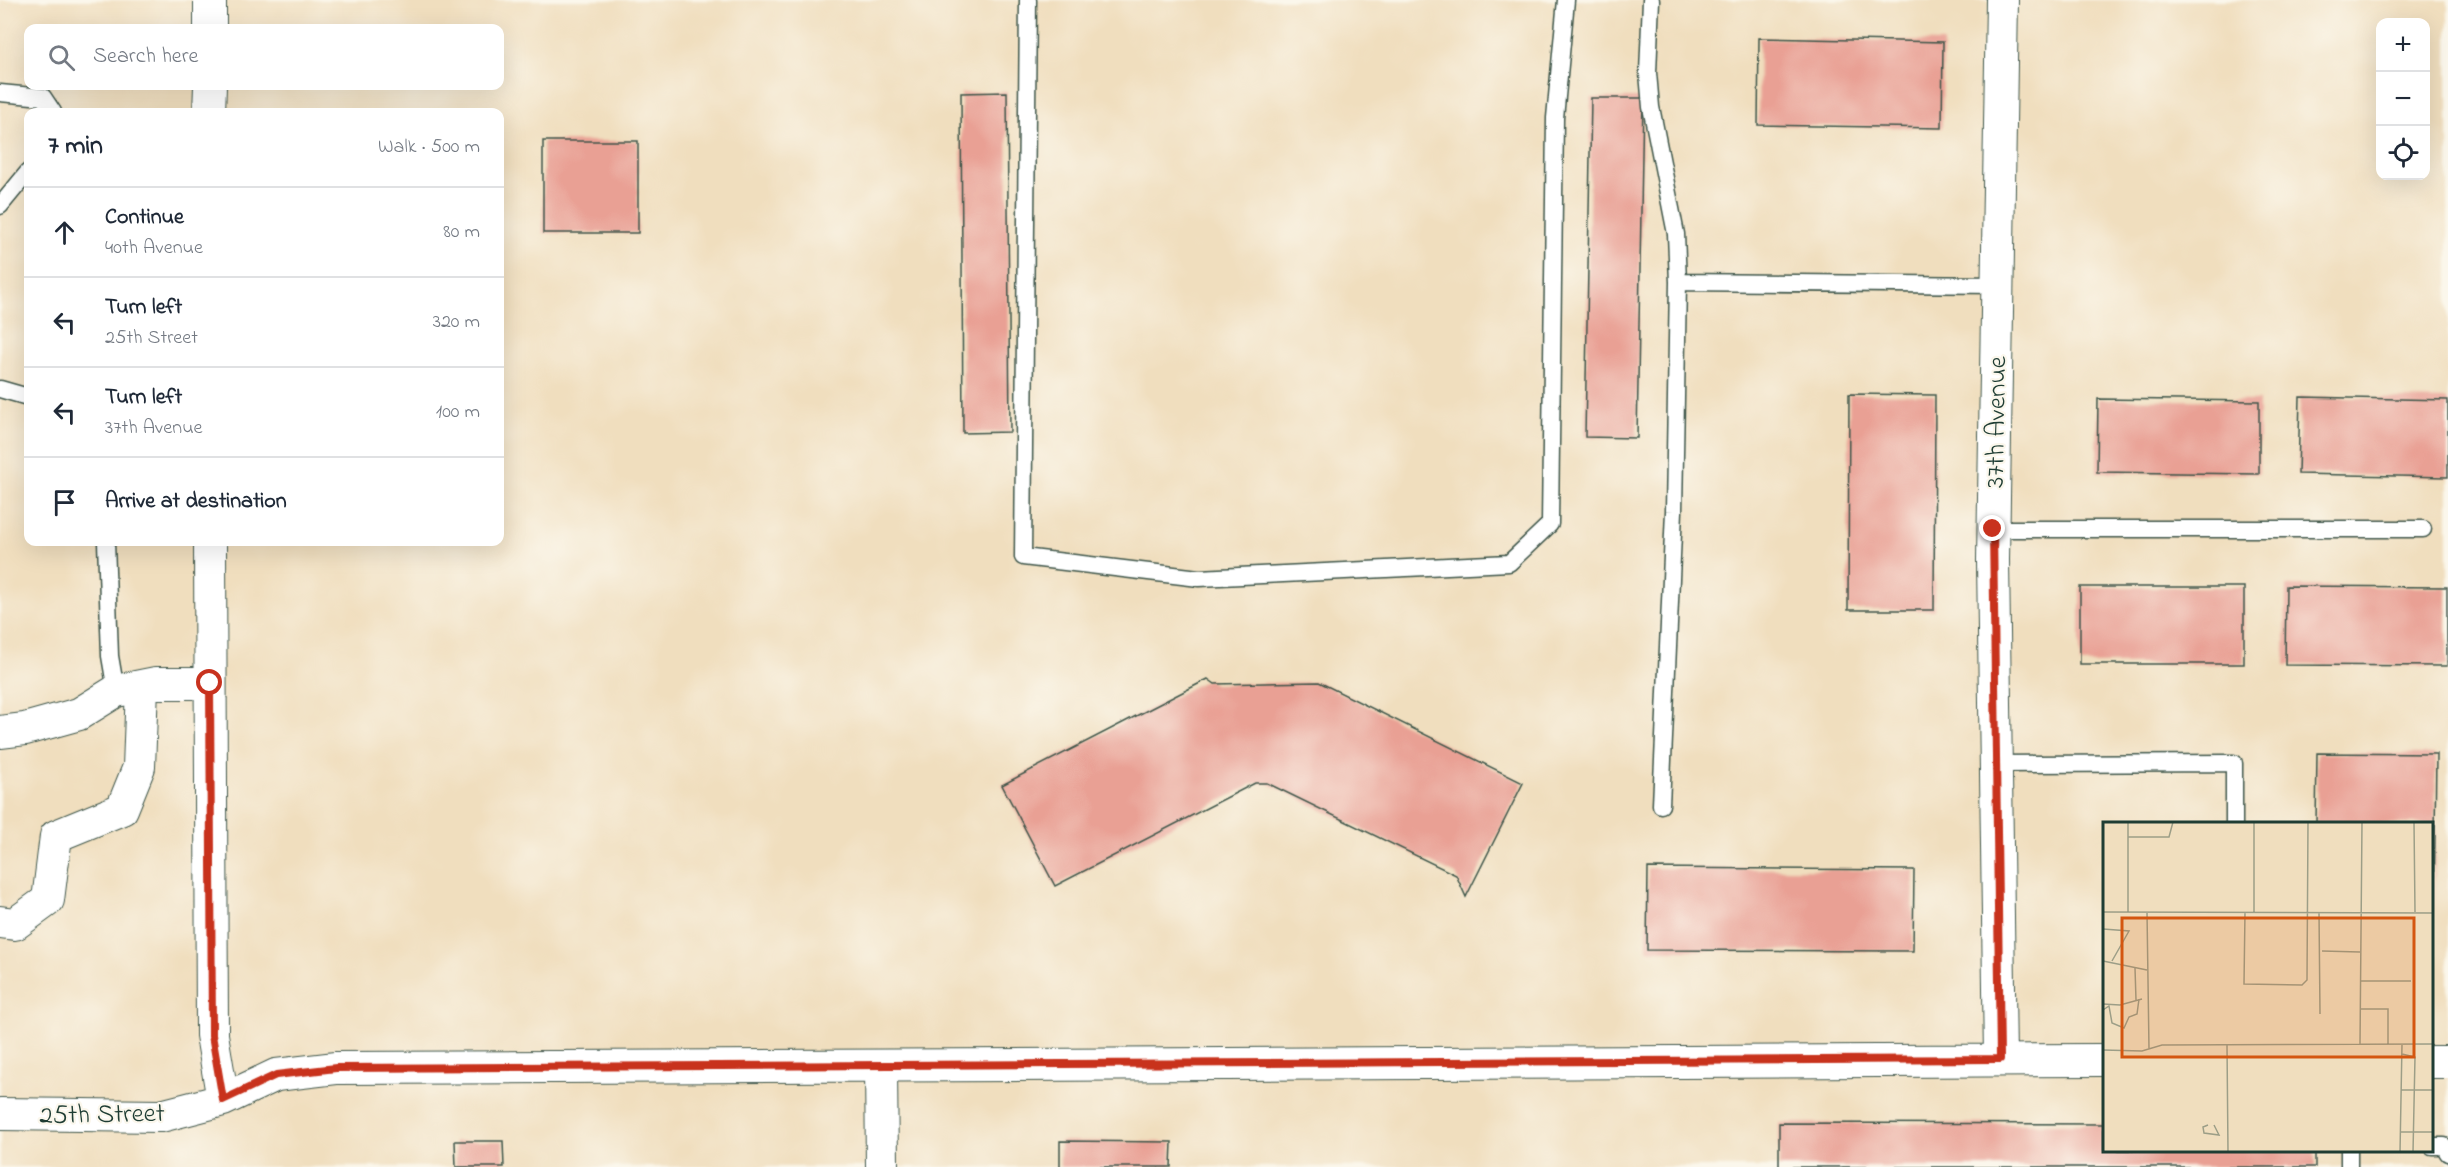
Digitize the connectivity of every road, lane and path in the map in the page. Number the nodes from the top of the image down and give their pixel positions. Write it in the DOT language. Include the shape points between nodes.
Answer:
graph roads {
  1 [pos="210,0"];
  2 [pos="1028,0"];
  3 [pos="1566,0"];
  4 [pos="1650,0"];
  5 [pos="2002,0"];
  6 [pos="210,24"];
  7 [pos="210,90"];
  8 [pos="0,93"];
  9 [pos="50,108"];
  10 [pos="210,108"];
  11 [pos="24,177"];
  12 [pos="0,206"];
  13 [pos="1678,282"];
  14 [pos="1997,285"];
  15 [pos="0,389"];
  16 [pos="24,396"];
  17 [pos="1993,529"];
  18 [pos="2423,529"];
  19 [pos="106,546"];
  20 [pos="210,546"];
  21 [pos="210,683"];
  22 [pos="129,689"];
  23 [pos="0,732"];
  24 [pos="1996,764"];
  25 [pos="1661,806"];
  26 [pos="2234,822"];
  27 [pos="0,922"];
  28 [pos="2000,1059"];
  29 [pos="2103,1060"];
  30 [pos="881,1066"];
  31 [pos="223,1100"];
  32 [pos="0,1114"];
  33 [pos="2433,1146"];
  34 [pos="2448,1153"];
  35 [pos="882,1167"];
  1 -- 6 [label="street"];
  2 -- 3 [label="lane" via="1023,556 1199,578 1509,563 1550,524 1555,118"];
  4 -- 13 [label="lane" via="1650,96 1676,234"];
  5 -- 14 [label="street, 37th Avenue"];
  7 -- 10 [label="street"];
  8 -- 9 [label="lane" via="43,97"];
  11 -- 12 [label="lane"];
  13 -- 14 [label="lane"];
  13 -- 25 [label="lane" via="1674,511"];
  14 -- 17 [label="street, 37th Avenue"];
  15 -- 16 [label="lane"];
  17 -- 18 [label="lane"];
  17 -- 24 [label="street, 37th Avenue"];
  19 -- 22 [label="lane" via="110,656"];
  20 -- 21 [label="street"];
  21 -- 22 [label="street" via="156,683"];
  21 -- 31 [label="street" via="212,1035"];
  22 -- 23 [label="street" via="79,714"];
  22 -- 27 [label="street" via="139,767 123,809 56,836 48,900 15,924"];
  24 -- 26 [label="lane" via="2234,763"];
  24 -- 28 [label="street, 37th Avenue"];
  28 -- 29 [label="street, 25th Street"];
  28 -- 30 [label="street, 25th Street"];
  30 -- 31 [label="street, 25th Street" via="336,1068 276,1075"];
  30 -- 35 [label="street"];
  31 -- 32 [label="street, 25th Street" via="161,1116"];
  33 -- 34 [label="lane" via="2444,1146"];
}
